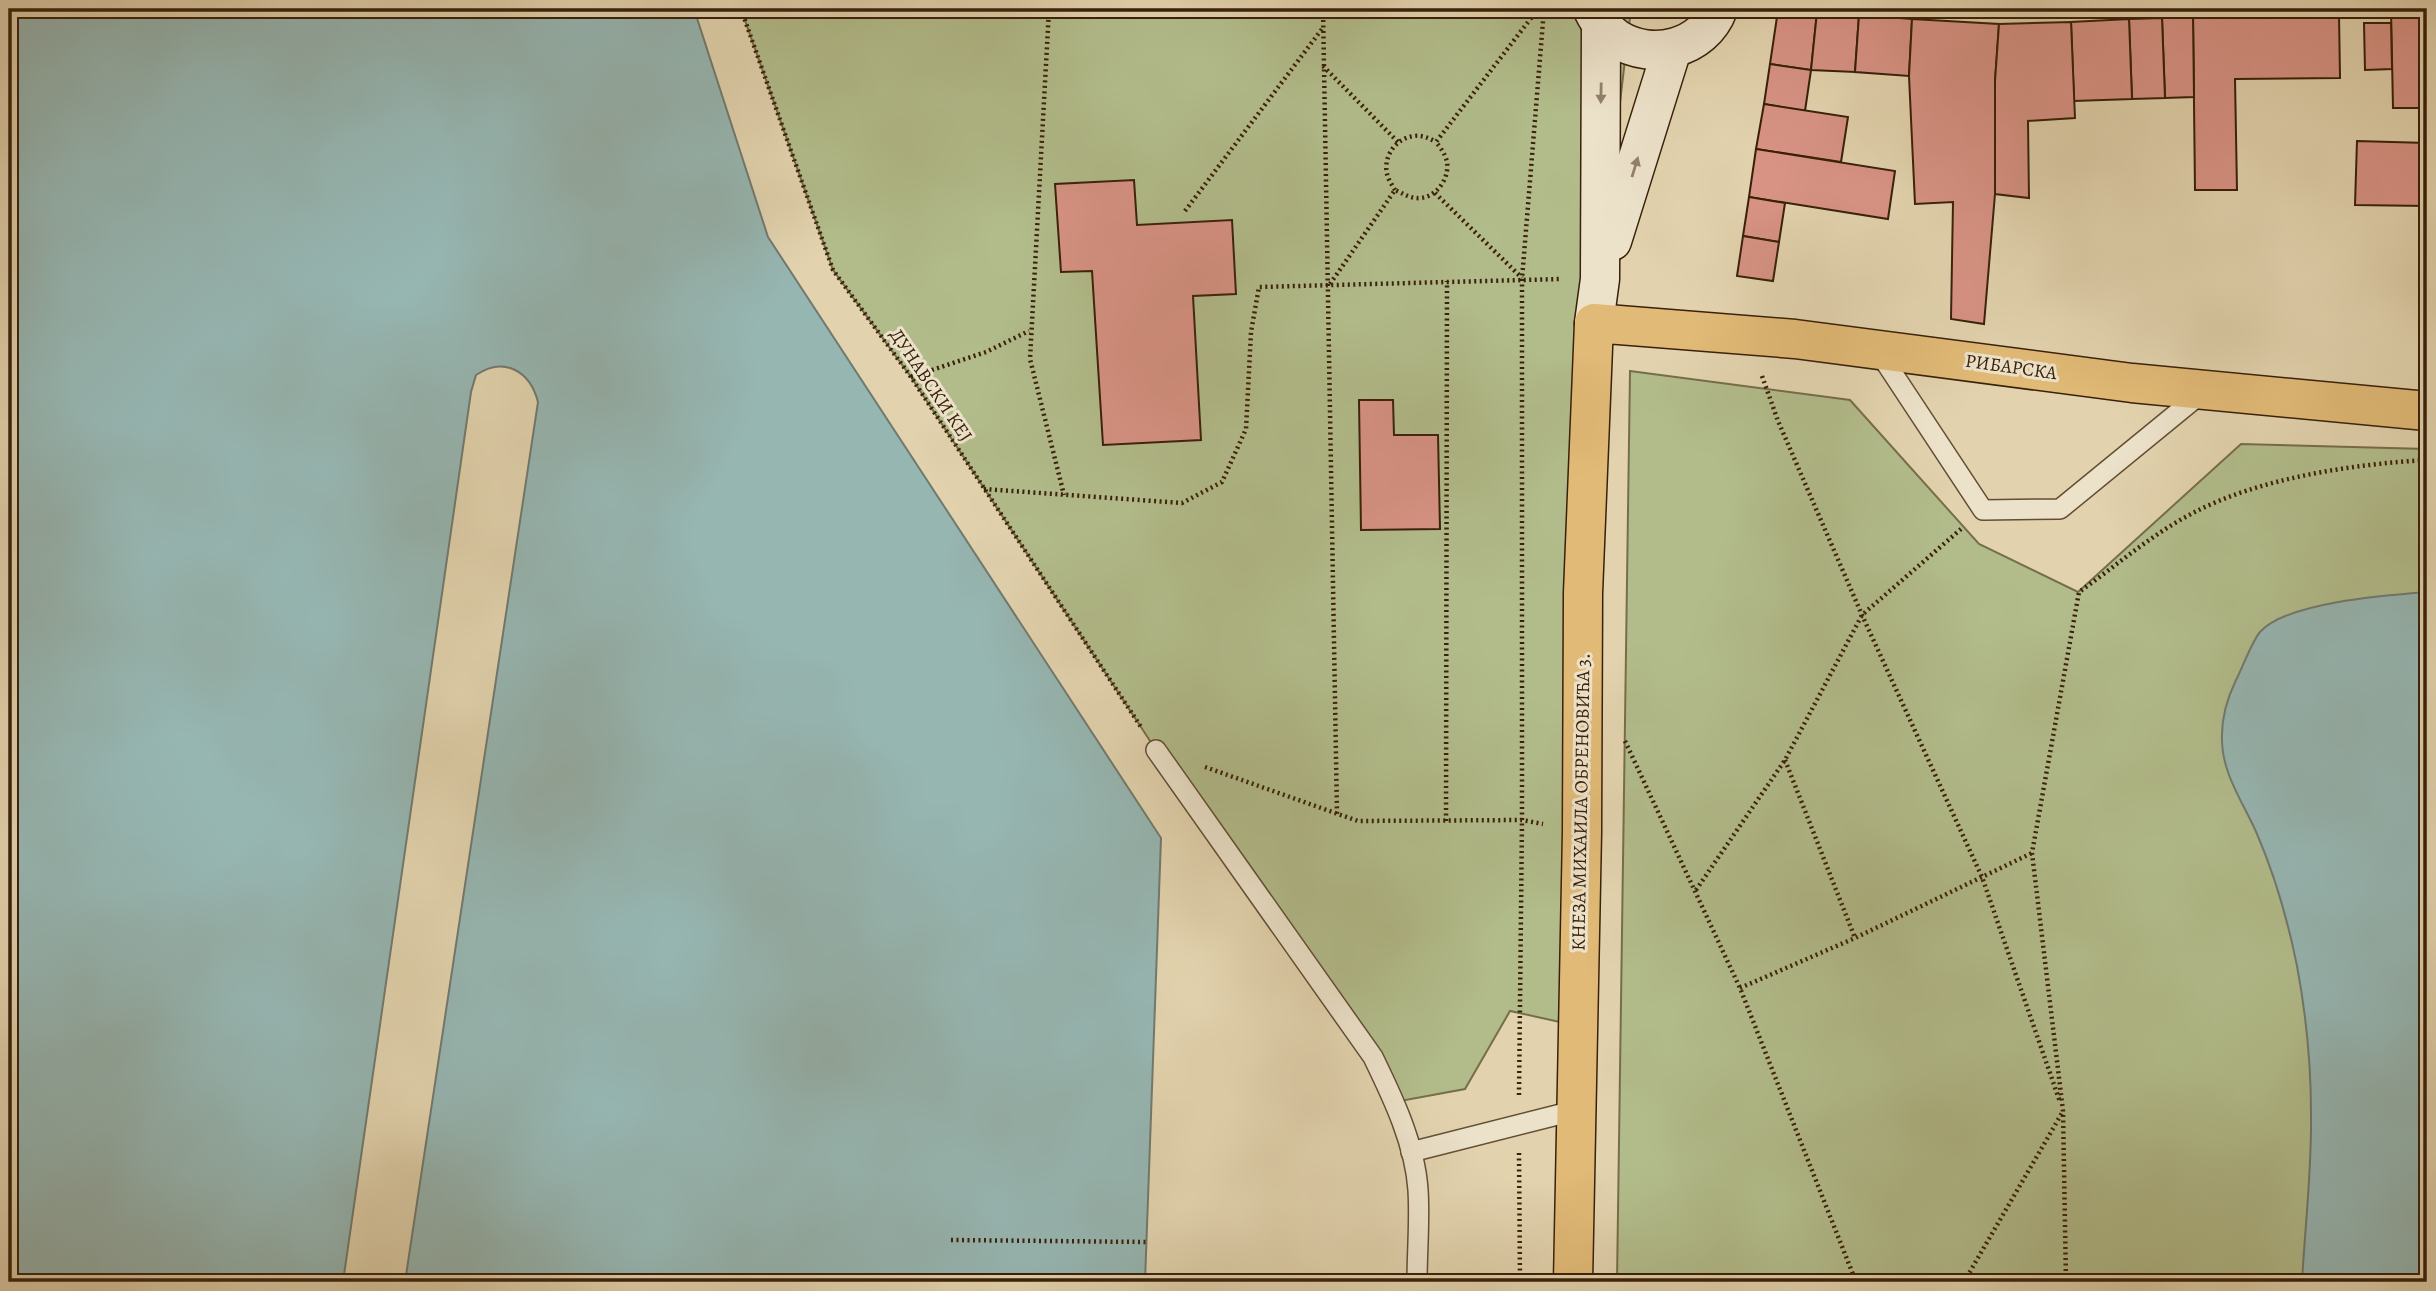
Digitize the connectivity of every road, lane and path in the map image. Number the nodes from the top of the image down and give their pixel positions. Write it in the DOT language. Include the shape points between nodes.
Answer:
graph roads {
  1 [pos="741,9"];
  2 [pos="1049,9"];
  3 [pos="1323,9"];
  4 [pos="1538,9"];
  5 [pos="1544,9"];
  6 [pos="1718,9"];
  7 [pos="1597,17"];
  8 [pos="1323,29"];
  9 [pos="1672,48"];
  10 [pos="1323,66"];
  11 [pos="1398,142"];
  12 [pos="1436,142"];
  13 [pos="1395,190"];
  14 [pos="1435,192"];
  15 [pos="1185,211"];
  16 [pos="1522,279"];
  17 [pos="1600,279"];
  18 [pos="1447,281"];
  19 [pos="1329,285"];
  20 [pos="1594,323"];
  21 [pos="1030,331"];
  22 [pos="1746,334"];
  23 [pos="1877,350"];
  24 [pos="911,377"];
  25 [pos="2206,390"];
  26 [pos="2427,411"];
  27 [pos="2427,460"];
  28 [pos="984,489"];
  29 [pos="1064,495"];
  30 [pos="1983,510"];
  31 [pos="1861,615"];
  32 [pos="1625,741"];
  33 [pos="1156,750"];
  34 [pos="1785,760"];
  35 [pos="1338,814"];
  36 [pos="1522,820"];
  37 [pos="1446,821"];
  38 [pos="1581,832"];
  39 [pos="2032,853"];
  40 [pos="1982,877"];
  41 [pos="1696,891"];
  42 [pos="1855,938"];
  43 [pos="1740,988"];
  44 [pos="1577,1110"];
  45 [pos="2063,1111"];
  46 [pos="1518,1125"];
  47 [pos="1411,1152"];
  48 [pos="951,1240"];
  49 [pos="1147,1242"];
  50 [pos="1417,1282"];
  51 [pos="1520,1282"];
  52 [pos="1573,1282"];
  53 [pos="1856,1282"];
  54 [pos="1964,1282"];
  55 [pos="2066,1282"];
  1 -- 24 [label="path, ДУНАВСКИ КЕЈ" via="833,270"];
  2 -- 21 [label="path"];
  3 -- 8 [label="path"];
  4 -- 12 [label="path"];
  5 -- 16 [label="path"];
  6 -- 9 [label="main road" via="1705,29"];
  7 -- 9 [label="main road" via="1616,38 1633,47"];
  7 -- 17 [label="main road, one-way"];
  8 -- 10 [label="path"];
  8 -- 15 [label="path"];
  17 -- 9 [label="main road, one-way"];
  10 -- 11 [label="path"];
  10 -- 19 [label="path"];
  11 -- 12 [label="path" via="1412,136"];
  11 -- 13 [label="path" via="1388,155 1386,173"];
  12 -- 14 [label="path" via="1447,158 1447,167"];
  13 -- 14 [label="path" via="1411,198"];
  13 -- 19 [label="path"];
  14 -- 16 [label="path"];
  16 -- 17 [label="path"];
  16 -- 18 [label="path"];
  16 -- 36 [label="path"];
  17 -- 20 [label="main road"];
  18 -- 19 [label="path"];
  18 -- 37 [label="path"];
  19 -- 29 [label="path" via="1259,287 1251,332 1246,429 1222,482 1182,503"];
  19 -- 35 [label="path"];
  20 -- 22 [label="main road, РИБАРСКА"];
  20 -- 38 [label="main road, КНЕЗА МИХАИЛА ОБРЕНОВИЋА 3." via="1583,593"];
  21 -- 24 [label="path" via="986,352"];
  21 -- 29 [label="path" via="1030,359"];
  22 -- 23 [label="main road, РИБАРСКА"];
  22 -- 31 [label="path"];
  23 -- 25 [label="main road, РИБАРСКА"];
  23 -- 30 [label="lane"];
  24 -- 28 [label="path, ДУНАВСКИ КЕЈ"];
  25 -- 26 [label="main road, РИБАРСКА"];
  25 -- 30 [label="lane" via="2060,509"];
  27 -- 39 [label="path" via="2308,475 2229,497 2170,526 2078,592"];
  28 -- 29 [label="path"];
  28 -- 33 [label="path, ДУНАВСКИ КЕЈ"];
  30 -- 31 [label="path"];
  31 -- 34 [label="path"];
  31 -- 40 [label="path"];
  32 -- 41 [label="path"];
  33 -- 35 [label="path"];
  33 -- 47 [label="lane" via="1373,1057 1395,1102"];
  34 -- 41 [label="path"];
  34 -- 42 [label="path"];
  35 -- 37 [label="path" via="1358,821"];
  36 -- 37 [label="path"];
  36 -- 38 [label="path"];
  36 -- 46 [label="path"];
  38 -- 44 [label="main road, КНЕЗА МИХАИЛА ОБРЕНОВИЋА 3."];
  39 -- 40 [label="path"];
  39 -- 45 [label="path"];
  40 -- 42 [label="path"];
  40 -- 45 [label="path"];
  41 -- 43 [label="path"];
  42 -- 43 [label="path"];
  43 -- 53 [label="path"];
  44 -- 46 [label="lane"];
  44 -- 52 [label="main road, КНЕЗА МИХАИЛА ОБРЕНОВИЋА 3."];
  45 -- 54 [label="path"];
  45 -- 55 [label="path"];
  46 -- 47 [label="lane"];
  46 -- 51 [label="path"];
  47 -- 50 [label="lane" via="1418,1188"];
  48 -- 49 [label="path"];
}
